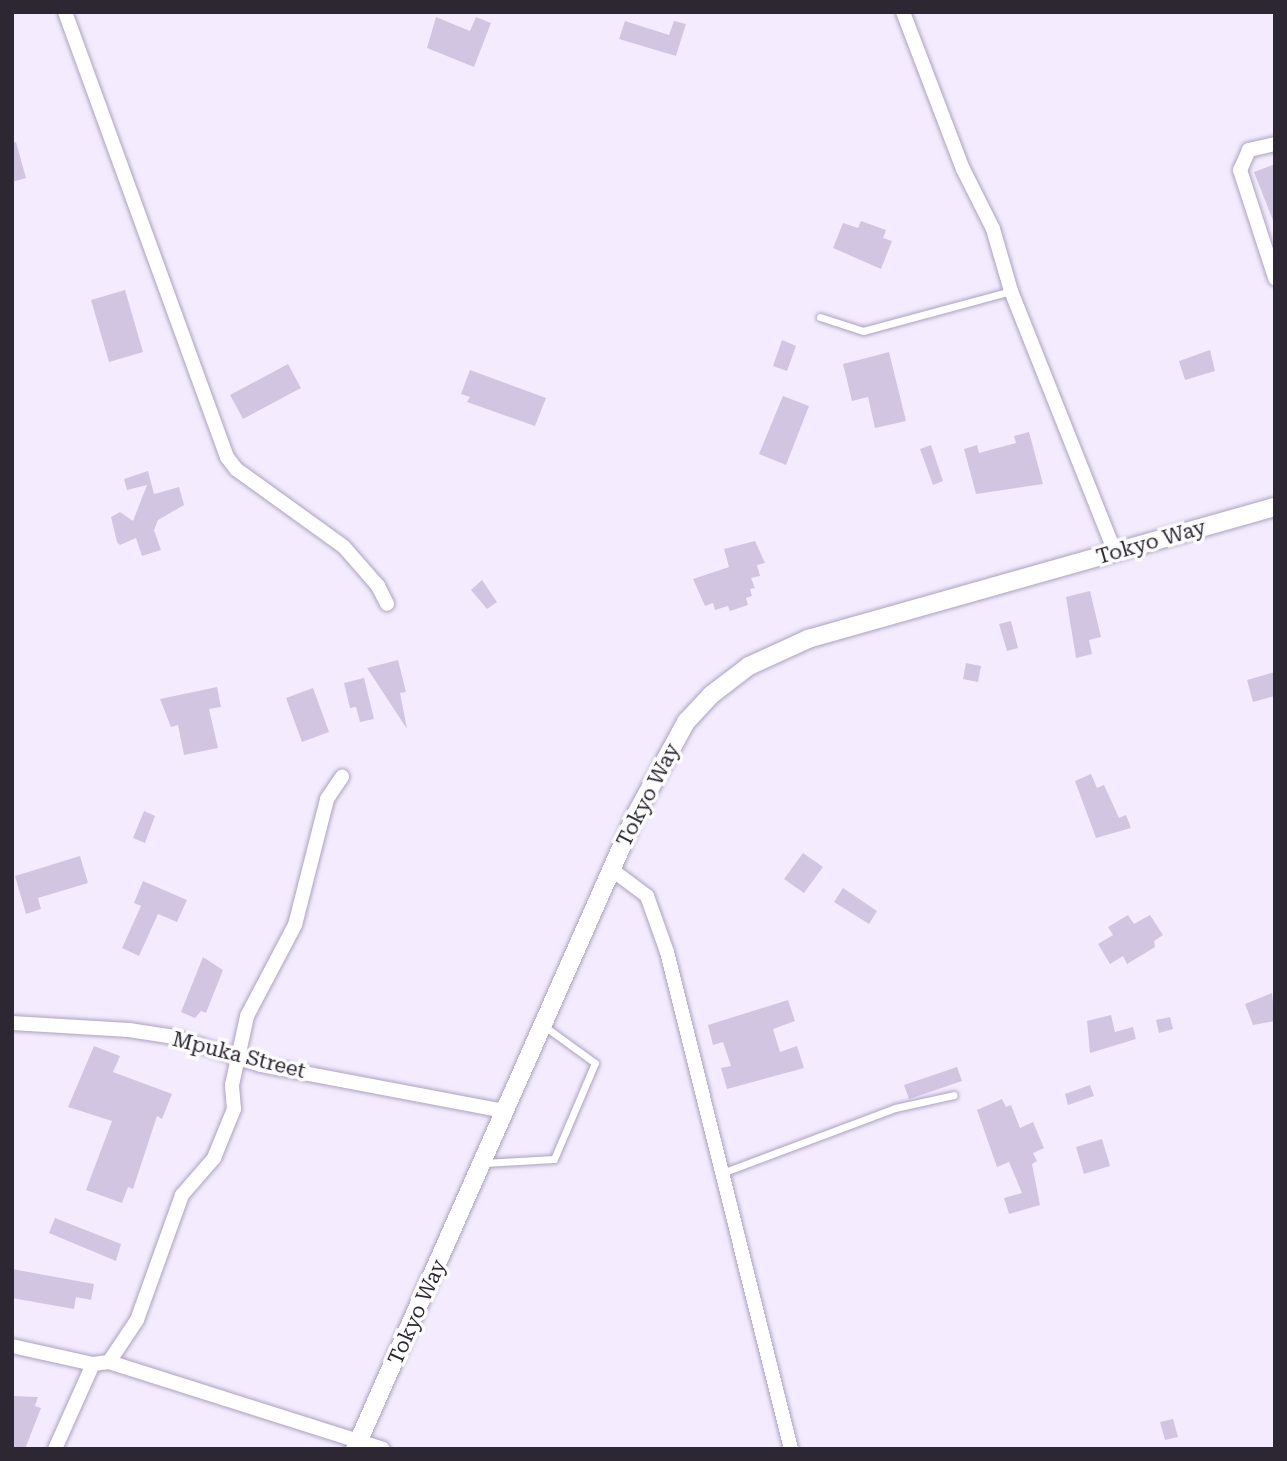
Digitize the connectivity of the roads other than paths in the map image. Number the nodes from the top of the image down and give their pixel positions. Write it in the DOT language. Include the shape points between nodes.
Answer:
graph roads {
  1 [pos="65,12"];
  2 [pos="903,12"];
  3 [pos="1275,144"];
  4 [pos="1275,278"];
  5 [pos="1011,291"];
  6 [pos="820,317"];
  7 [pos="1275,506"];
  8 [pos="1115,553"];
  9 [pos="387,604"];
  10 [pos="342,777"];
  11 [pos="611,869"];
  12 [pos="12,1023"];
  13 [pos="542,1026"];
  14 [pos="239,1058"];
  15 [pos="954,1095"];
  16 [pos="505,1111"];
  17 [pos="484,1163"];
  18 [pos="721,1174"];
  19 [pos="12,1346"];
  20 [pos="108,1362"];
  21 [pos="93,1364"];
  22 [pos="358,1444"];
  23 [pos="55,1449"];
  24 [pos="383,1449"];
  25 [pos="791,1449"];
  1 -- 9 [label="street" via="227,457 243,474 344,547 378,586"];
  2 -- 5 [label="street" via="963,169 993,229"];
  3 -- 4 [label="street" via="1249,150 1240,170"];
  5 -- 6 [label="lane" via="863,331"];
  5 -- 8 [label="street"];
  7 -- 8 [label="street, Tokyo Way"];
  8 -- 11 [label="street, Tokyo Way" via="808,639 749,666 686,722"];
  10 -- 14 [label="street" via="327,799 295,925 250,1009"];
  11 -- 13 [label="street, Tokyo Way"];
  11 -- 18 [label="street" via="639,888 653,906"];
  12 -- 14 [label="street, Mpuka Street" via="141,1032"];
  13 -- 16 [label="street, Tokyo Way"];
  13 -- 17 [label="lane" via="595,1063 565,1135 554,1158"];
  14 -- 16 [label="street, Mpuka Street"];
  14 -- 20 [label="street" via="232,1086 234,1109 214,1158 182,1195 137,1320"];
  15 -- 18 [label="lane" via="895,1108"];
  16 -- 17 [label="street, Tokyo Way"];
  17 -- 22 [label="street, Tokyo Way"];
  18 -- 25 [label="street"];
  19 -- 21 [label="street"];
  20 -- 21 [label="street"];
  20 -- 22 [label="street"];
  21 -- 23 [label="street"];
  22 -- 24 [label="street"];
}
